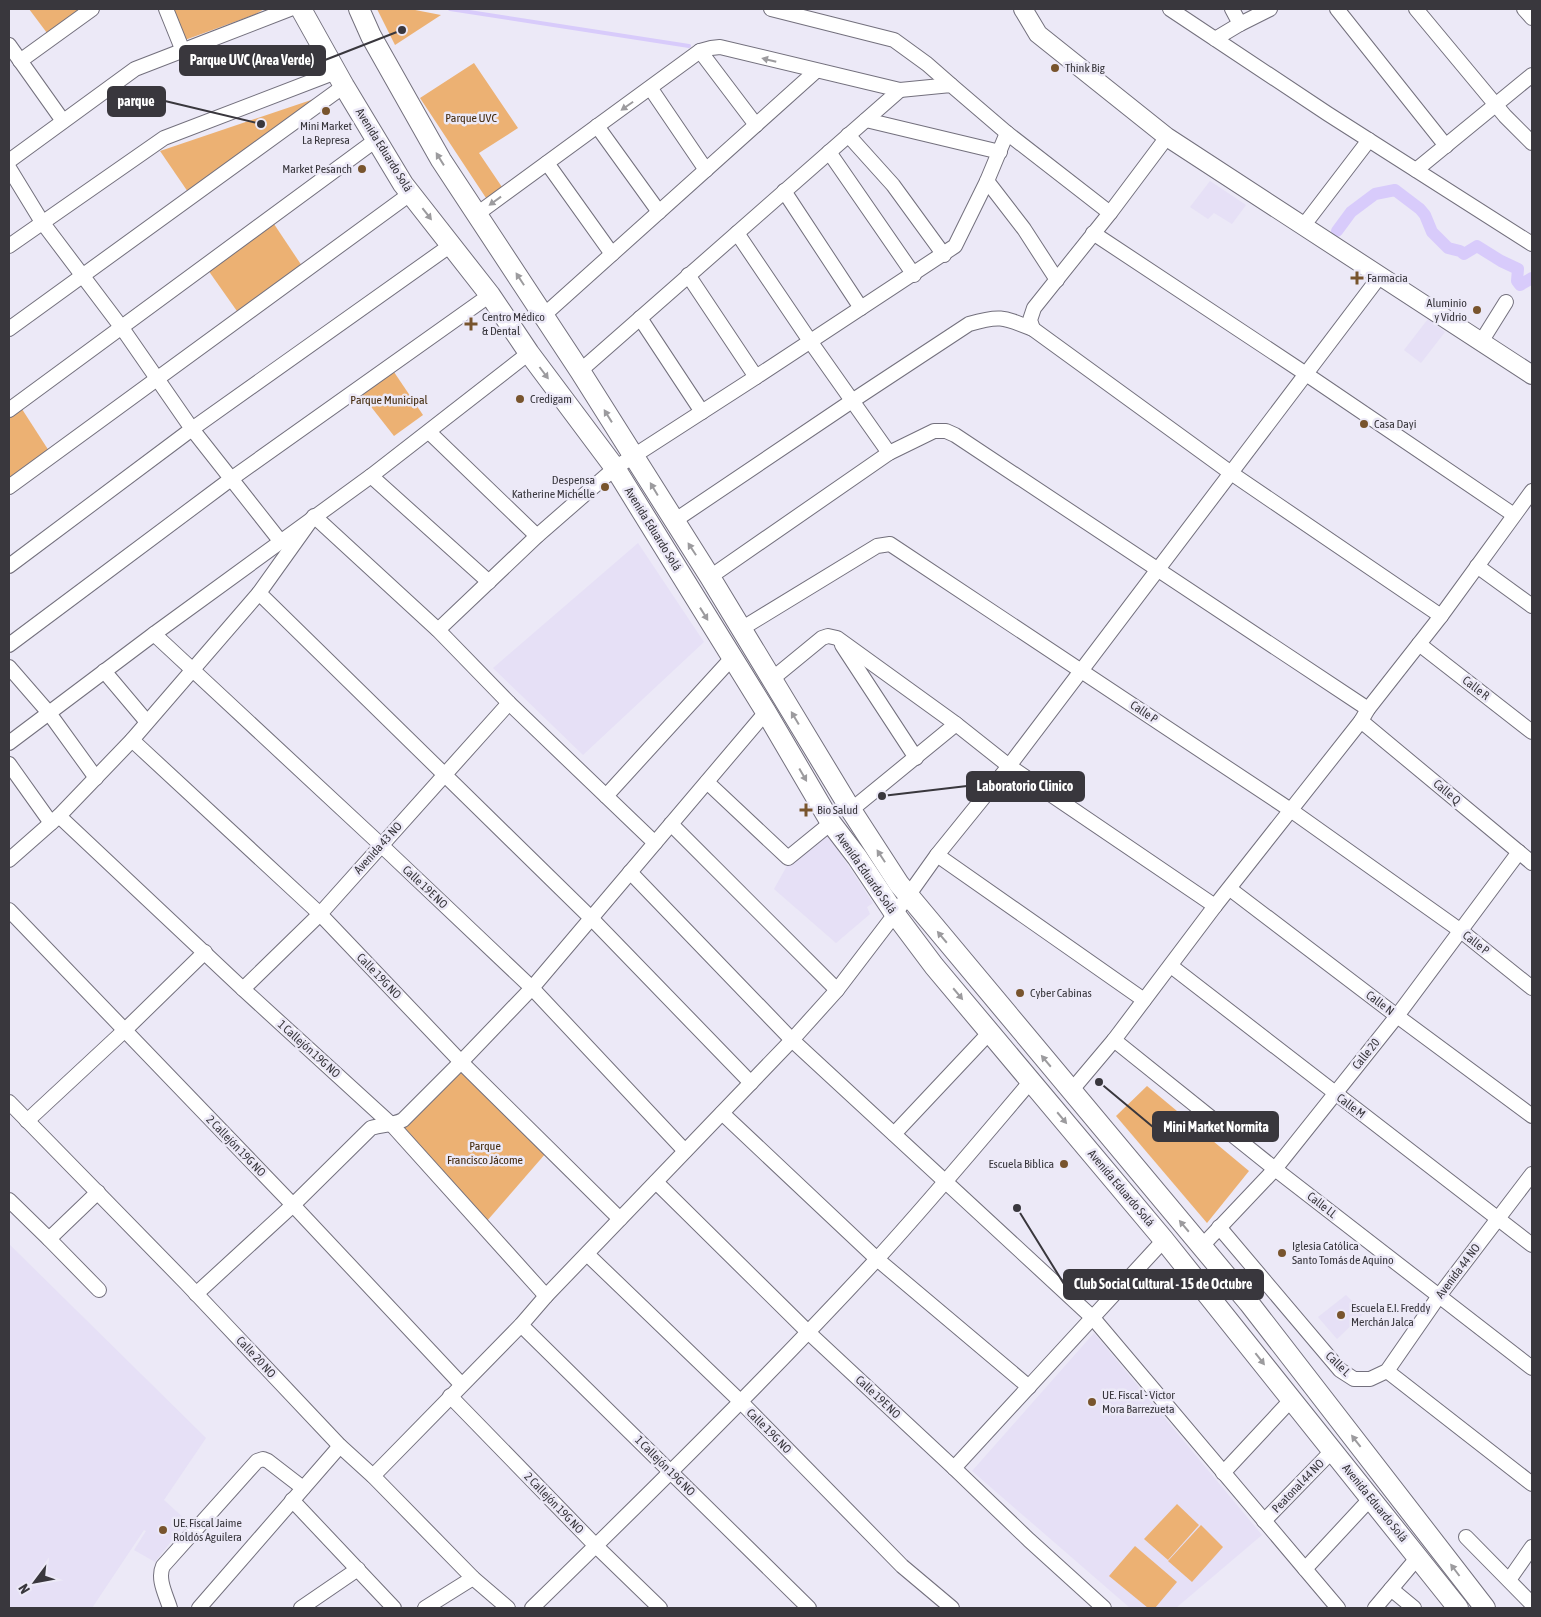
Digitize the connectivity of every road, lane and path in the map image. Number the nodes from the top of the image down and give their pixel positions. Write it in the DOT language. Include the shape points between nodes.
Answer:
graph roads {
  1 [pos="92,9"];
  2 [pos="166,9"];
  3 [pos="290,9"];
  4 [pos="301,9"];
  5 [pos="359,9"];
  6 [pos="771,9"];
  7 [pos="775,9"];
  8 [pos="1023,9"];
  9 [pos="1170,9"];
  10 [pos="1232,9"];
  11 [pos="1270,9"];
  12 [pos="1337,9"];
  13 [pos="1416,9"];
  14 [pos="1524,9"];
  15 [pos="1532,18"];
  16 [pos="1240,24"];
  17 [pos="1215,39"];
  18 [pos="9,45"];
  19 [pos="183,51"];
  20 [pos="700,51"];
  21 [pos="20,61"];
  22 [pos="816,71"];
  23 [pos="1532,75"];
  24 [pos="340,79"];
  25 [pos="951,85"];
  26 [pos="651,89"];
  27 [pos="900,90"];
  28 [pos="1496,105"];
  29 [pos="866,120"];
  30 [pos="63,121"];
  31 [pos="756,125"];
  32 [pos="598,126"];
  33 [pos="1007,133"];
  34 [pos="848,135"];
  35 [pos="1167,137"];
  36 [pos="376,140"];
  37 [pos="1370,140"];
  38 [pos="1532,143"];
  39 [pos="1446,146"];
  40 [pos="830,152"];
  41 [pos="1000,152"];
  42 [pos="10,158"];
  43 [pos="547,163"];
  44 [pos="706,170"];
  45 [pos="1416,170"];
  46 [pos="987,181"];
  47 [pos="784,191"];
  48 [pos="410,194"];
  49 [pos="659,212"];
  50 [pos="1110,213"];
  51 [pos="477,214"];
  52 [pos="42,222"];
  53 [pos="1304,225"];
  54 [pos="737,233"];
  55 [pos="1093,233"];
  56 [pos="1531,242"];
  57 [pos="451,245"];
  58 [pos="9,246"];
  59 [pos="612,254"];
  60 [pos="944,255"];
  61 [pos="82,275"];
  62 [pos="688,275"];
  63 [pos="914,275"];
  64 [pos="1380,276"];
  65 [pos="1056,280"];
  66 [pos="490,295"];
  67 [pos="1506,302"];
  68 [pos="861,308"];
  69 [pos="544,315"];
  70 [pos="640,318"];
  71 [pos="122,328"];
  72 [pos="9,329"];
  73 [pos="1033,329"];
  74 [pos="810,341"];
  75 [pos="1481,342"];
  76 [pos="529,353"];
  77 [pos="580,370"];
  78 [pos="1306,374"];
  79 [pos="1532,375"];
  80 [pos="756,378"];
  81 [pos="156,379"];
  82 [pos="852,401"];
  83 [pos="9,410"];
  84 [pos="702,412"];
  85 [pos="192,429"];
  86 [pos="430,432"];
  87 [pos="889,453"];
  88 [pos="634,457"];
  89 [pos="615,468"];
  90 [pos="1231,473"];
  91 [pos="371,476"];
  92 [pos="231,479"];
  93 [pos="9,487"];
  94 [pos="1531,495"];
  95 [pos="1514,515"];
  96 [pos="314,516"];
  97 [pos="674,521"];
  98 [pos="537,536"];
  99 [pos="281,542"];
  100 [pos="9,566"];
  101 [pos="1478,566"];
  102 [pos="1159,569"];
  103 [pos="710,577"];
  104 [pos="489,582"];
  105 [pos="260,593"];
  106 [pos="1532,606"];
  107 [pos="1440,616"];
  108 [pos="740,629"];
  109 [pos="438,630"];
  110 [pos="154,634"];
  111 [pos="837,638"];
  112 [pos="1419,644"];
  113 [pos="9,645"];
  114 [pos="732,658"];
  115 [pos="9,667"];
  116 [pos="193,670"];
  117 [pos="1082,670"];
  118 [pos="104,671"];
  119 [pos="772,678"];
  120 [pos="509,703"];
  121 [pos="1368,709"];
  122 [pos="766,712"];
  123 [pos="49,713"];
  124 [pos="1361,721"];
  125 [pos="146,722"];
  126 [pos="956,724"];
  127 [pos="1532,732"];
  128 [pos="132,740"];
  129 [pos="9,743"];
  130 [pos="916,758"];
  131 [pos="9,764"];
  132 [pos="1009,766"];
  133 [pos="445,774"];
  134 [pos="96,778"];
  135 [pos="707,782"];
  136 [pos="606,796"];
  137 [pos="850,810"];
  138 [pos="1292,811"];
  139 [pos="55,820"];
  140 [pos="831,823"];
  141 [pos="671,824"];
  142 [pos="655,843"];
  143 [pos="381,845"];
  144 [pos="1519,852"];
  145 [pos="937,855"];
  146 [pos="9,860"];
  147 [pos="1532,863"];
  148 [pos="630,872"];
  149 [pos="1230,889"];
  150 [pos="908,896"];
  151 [pos="1215,906"];
  152 [pos="9,910"];
  153 [pos="320,914"];
  154 [pos="895,914"];
  155 [pos="591,918"];
  156 [pos="1461,932"];
  157 [pos="205,952"];
  158 [pos="1171,966"];
  159 [pos="532,988"];
  160 [pos="1532,988"];
  161 [pos="243,989"];
  162 [pos="837,990"];
  163 [pos="1144,1000"];
  164 [pos="1397,1016"];
  165 [pos="125,1030"];
  166 [pos="990,1032"];
  167 [pos="792,1040"];
  168 [pos="1114,1040"];
  169 [pos="461,1062"];
  170 [pos="1031,1081"];
  171 [pos="751,1083"];
  172 [pos="1071,1090"];
  173 [pos="1334,1093"];
  174 [pos="9,1102"];
  175 [pos="722,1113"];
  176 [pos="1532,1116"];
  177 [pos="27,1121"];
  178 [pos="392,1125"];
  179 [pos="894,1134"];
  180 [pos="685,1151"];
  181 [pos="1275,1169"];
  182 [pos="1532,1174"];
  183 [pos="656,1182"];
  184 [pos="945,1183"];
  185 [pos="98,1192"];
  186 [pos="9,1200"];
  187 [pos="293,1205"];
  188 [pos="1498,1218"];
  189 [pos="620,1219"];
  190 [pos="1219,1227"];
  191 [pos="49,1239"];
  192 [pos="1164,1240"];
  193 [pos="1532,1245"];
  194 [pos="1202,1246"];
  195 [pos="587,1254"];
  196 [pos="877,1259"];
  197 [pos="99,1290"];
  198 [pos="196,1294"];
  199 [pos="546,1296"];
  200 [pos="1439,1296"];
  201 [pos="1250,1303"];
  202 [pos="1093,1318"];
  203 [pos="1230,1321"];
  204 [pos="521,1324"];
  205 [pos="808,1332"];
  206 [pos="1532,1368"];
  207 [pos="1387,1371"];
  208 [pos="461,1384"];
  209 [pos="1029,1387"];
  210 [pos="450,1396"];
  211 [pos="1292,1399"];
  212 [pos="741,1402"];
  213 [pos="340,1446"];
  214 [pos="1332,1450"];
  215 [pos="954,1468"];
  216 [pos="671,1472"];
  217 [pos="1224,1474"];
  218 [pos="373,1476"];
  219 [pos="1532,1484"];
  220 [pos="303,1488"];
  221 [pos="1371,1498"];
  222 [pos="292,1500"];
  223 [pos="1264,1522"];
  224 [pos="1466,1537"];
  225 [pos="596,1546"];
  226 [pos="1532,1547"];
  227 [pos="1418,1558"];
  228 [pos="358,1569"];
  229 [pos="1305,1569"];
  230 [pos="473,1578"];
  231 [pos="1510,1580"];
  232 [pos="1391,1589"];
  233 [pos="1532,1604"];
  234 [pos="170,1608"];
  235 [pos="199,1608"];
  236 [pos="301,1608"];
  237 [pos="394,1608"];
  238 [pos="425,1608"];
  239 [pos="508,1608"];
  240 [pos="532,1608"];
  241 [pos="660,1608"];
  242 [pos="809,1608"];
  243 [pos="952,1608"];
  244 [pos="1104,1608"];
  245 [pos="1338,1608"];
  246 [pos="1375,1608"];
  247 [pos="1414,1608"];
  248 [pos="1458,1608"];
  249 [pos="1485,1608"];
  1 -- 21 [label="street"];
  2 -- 19 [label="street"];
  3 -- 19 [label="street"];
  4 -- 24 [label="main road, Avenida Eduardo Solá"];
  51 -- 5 [label="main road, Avenida Eduardo Solá, one-way" via="441,160"];
  6 -- 7 [label="street"];
  7 -- 25 [label="street" via="894,40"];
  8 -- 35 [label="street" via="1038,34"];
  9 -- 17 [label="street"];
  10 -- 16 [label="street"];
  11 -- 16 [label="street"];
  12 -- 39 [label="street"];
  13 -- 28 [label="street"];
  14 -- 15 [label="street"];
  16 -- 17 [label="street"];
  17 -- 37 [label="street"];
  18 -- 21 [label="street"];
  19 -- 30 [label="street" via="135,68"];
  22 -- 20 [label="street, one-way" via="720,48"];
  20 -- 26 [label="street"];
  20 -- 31 [label="street"];
  21 -- 30 [label="street"];
  22 -- 27 [label="street"];
  22 -- 31 [label="street"];
  23 -- 28 [label="street"];
  24 -- 36 [label="main road, Avenida Eduardo Solá"];
  24 -- 52 [label="street" via="164,138"];
  24 -- 61 [label="street" via="243,160"];
  25 -- 27 [label="street"];
  25 -- 33 [label="street"];
  26 -- 32 [label="street, one-way"];
  26 -- 44 [label="street"];
  27 -- 29 [label="street"];
  28 -- 38 [label="street"];
  28 -- 39 [label="street"];
  29 -- 34 [label="street"];
  29 -- 41 [label="street"];
  30 -- 42 [label="street"];
  31 -- 44 [label="street"];
  32 -- 43 [label="street"];
  32 -- 49 [label="street"];
  33 -- 41 [label="street"];
  33 -- 50 [label="street"];
  34 -- 40 [label="street"];
  34 -- 60 [label="street" via="893,185"];
  35 -- 50 [label="street"];
  35 -- 53 [label="street"];
  36 -- 48 [label="main road, Avenida Eduardo Solá"];
  36 -- 71 [label="street"];
  37 -- 45 [label="street"];
  37 -- 53 [label="street"];
  39 -- 45 [label="street"];
  40 -- 47 [label="street"];
  40 -- 63 [label="street"];
  41 -- 46 [label="street"];
  42 -- 52 [label="street"];
  43 -- 51 [label="street, one-way"];
  43 -- 59 [label="street"];
  44 -- 49 [label="street"];
  45 -- 56 [label="street"];
  46 -- 60 [label="street" via="955,246"];
  46 -- 65 [label="street" via="1024,229"];
  47 -- 54 [label="street"];
  47 -- 68 [label="street"];
  48 -- 57 [label="main road, Avenida Eduardo Solá, one-way"];
  48 -- 81 [label="street"];
  49 -- 59 [label="street"];
  50 -- 55 [label="street"];
  69 -- 51 [label="main road, Avenida Eduardo Solá, one-way"];
  52 -- 58 [label="street"];
  52 -- 61 [label="street"];
  53 -- 64 [label="street"];
  54 -- 62 [label="street"];
  54 -- 74 [label="street"];
  55 -- 65 [label="street"];
  55 -- 78 [label="street"];
  57 -- 66 [label="main road, Avenida Eduardo Solá"];
  57 -- 85 [label="street"];
  59 -- 69 [label="street"];
  60 -- 63 [label="street"];
  61 -- 71 [label="street"];
  61 -- 72 [label="street"];
  62 -- 70 [label="street"];
  62 -- 80 [label="street"];
  63 -- 68 [label="street"];
  64 -- 75 [label="street"];
  64 -- 78 [label="street"];
  65 -- 73 [label="street" via="1034,308 1030,320"];
  66 -- 76 [label="main road, Avenida Eduardo Solá"];
  66 -- 92 [label="street"];
  67 -- 75 [label="street"];
  68 -- 74 [label="street"];
  69 -- 77 [label="main road, Avenida Eduardo Solá"];
  70 -- 77 [label="street"];
  70 -- 84 [label="street"];
  71 -- 81 [label="street"];
  71 -- 83 [label="street"];
  73 -- 82 [label="street" via="1004,318 988,318 969,324"];
  73 -- 90 [label="street"];
  74 -- 80 [label="street"];
  74 -- 82 [label="street"];
  75 -- 79 [label="street"];
  76 -- 86 [label="street"];
  76 -- 89 [label="main road, Avenida Eduardo Solá, one-way"];
  88 -- 77 [label="main road, Avenida Eduardo Solá, one-way"];
  78 -- 90 [label="street"];
  78 -- 95 [label="street"];
  80 -- 84 [label="street"];
  81 -- 85 [label="street"];
  81 -- 93 [label="street"];
  82 -- 87 [label="street"];
  82 -- 97 [label="street"];
  84 -- 88 [label="street"];
  85 -- 92 [label="street"];
  85 -- 100 [label="street"];
  86 -- 91 [label="street"];
  86 -- 98 [label="street"];
  87 -- 102 [label="street" via="934,431 946,431"];
  87 -- 103 [label="street"];
  88 -- 89 [label="street"];
  97 -- 88 [label="main road, Avenida Eduardo Solá, one-way"];
  89 -- 98 [label="street"];
  89 -- 114 [label="main road, Avenida Eduardo Solá, one-way"];
  90 -- 102 [label="street"];
  90 -- 107 [label="street"];
  91 -- 96 [label="street"];
  91 -- 104 [label="street"];
  92 -- 99 [label="street"];
  92 -- 113 [label="street"];
  94 -- 95 [label="street"];
  95 -- 101 [label="street"];
  96 -- 99 [label="street"];
  96 -- 105 [label="street"];
  96 -- 109 [label="street"];
  103 -- 97 [label="main road, Avenida Eduardo Solá, one-way"];
  98 -- 104 [label="street"];
  99 -- 110 [label="street"];
  101 -- 106 [label="street"];
  101 -- 107 [label="street"];
  102 -- 117 [label="street"];
  102 -- 121 [label="street"];
  103 -- 108 [label="main road, Avenida Eduardo Solá"];
  104 -- 109 [label="street"];
  105 -- 116 [label="street"];
  105 -- 133 [label="street"];
  107 -- 112 [label="street"];
  108 -- 117 [label="street, Calle P" via="877,546 890,544"];
  108 -- 119 [label="main road, Avenida Eduardo Solá"];
  109 -- 120 [label="street"];
  110 -- 116 [label="street, Calle 19E NO"];
  110 -- 118 [label="street"];
  111 -- 119 [label="street" via="822,638"];
  111 -- 126 [label="street"];
  111 -- 130 [label="street"];
  112 -- 121 [label="street"];
  112 -- 127 [label="street, Calle R"];
  114 -- 122 [label="main road, Avenida Eduardo Solá"];
  114 -- 136 [label="street"];
  115 -- 123 [label="street"];
  116 -- 125 [label="street"];
  116 -- 143 [label="street, Calle 19E NO"];
  117 -- 132 [label="street"];
  117 -- 138 [label="street, Calle P"];
  118 -- 123 [label="street"];
  118 -- 125 [label="street"];
  137 -- 119 [label="main road, Avenida Eduardo Solá, one-way"];
  120 -- 133 [label="street, Avenida 43 NO"];
  120 -- 136 [label="street"];
  121 -- 124 [label="street"];
  122 -- 135 [label="street"];
  122 -- 140 [label="main road, Avenida Eduardo Solá, one-way"];
  123 -- 129 [label="street"];
  123 -- 134 [label="street"];
  124 -- 138 [label="street"];
  124 -- 144 [label="street, Calle Q"];
  125 -- 128 [label="street"];
  126 -- 130 [label="street"];
  126 -- 132 [label="street"];
  128 -- 134 [label="street"];
  128 -- 153 [label="street, Calle 19G NO"];
  130 -- 137 [label="street"];
  131 -- 139 [label="street, 1 Callejón 19G NO"];
  132 -- 145 [label="street"];
  132 -- 151 [label="street"];
  133 -- 143 [label="street, Avenida 43 NO"];
  133 -- 155 [label="street"];
  134 -- 139 [label="street"];
  135 -- 140 [label="street" via="788,858"];
  135 -- 141 [label="street"];
  136 -- 142 [label="street"];
  150 -- 137 [label="main road, Avenida Eduardo Solá, one-way"];
  138 -- 149 [label="street"];
  138 -- 156 [label="street, Calle P"];
  139 -- 146 [label="street"];
  139 -- 157 [label="street, 1 Callejón 19G NO"];
  140 -- 154 [label="main road, Avenida Eduardo Solá"];
  141 -- 142 [label="street"];
  141 -- 162 [label="street"];
  142 -- 148 [label="street"];
  143 -- 153 [label="street, Avenida 43 NO"];
  143 -- 159 [label="street, Calle 19E NO"];
  144 -- 147 [label="street, Calle Q"];
  144 -- 156 [label="street, Calle 20"];
  145 -- 150 [label="street"];
  145 -- 163 [label="street"];
  148 -- 155 [label="street"];
  148 -- 167 [label="street"];
  149 -- 151 [label="street"];
  149 -- 164 [label="street, Calle N"];
  150 -- 154 [label="street"];
  172 -- 150 [label="main road, Avenida Eduardo Solá, one-way"];
  151 -- 158 [label="street"];
  152 -- 165 [label="street, 2 Callejón 19G NO"];
  153 -- 161 [label="street, Avenida 43 NO"];
  153 -- 169 [label="street, Calle 19G NO"];
  154 -- 162 [label="street"];
  154 -- 166 [label="main road, Avenida Eduardo Solá, one-way"];
  155 -- 159 [label="street"];
  155 -- 171 [label="street"];
  156 -- 160 [label="street, Calle P"];
  156 -- 164 [label="street, Calle 20"];
  157 -- 161 [label="street, 1 Callejón 19G NO"];
  157 -- 165 [label="street"];
  158 -- 163 [label="street"];
  158 -- 173 [label="street, Calle M"];
  159 -- 169 [label="street"];
  159 -- 180 [label="street, Calle 19E NO"];
  161 -- 178 [label="street, 1 Callejón 19G NO"];
  162 -- 167 [label="street"];
  163 -- 168 [label="street"];
  164 -- 173 [label="street, Calle 20"];
  164 -- 176 [label="street, Calle N"];
  165 -- 177 [label="street"];
  165 -- 187 [label="street, 2 Callejón 19G NO"];
  166 -- 170 [label="main road, Avenida Eduardo Solá"];
  166 -- 179 [label="street"];
  167 -- 171 [label="street"];
  167 -- 179 [label="street"];
  168 -- 172 [label="street"];
  168 -- 181 [label="street, Calle LL"];
  169 -- 178 [label="street" via="403,1120"];
  169 -- 189 [label="street, Calle 19G NO"];
  170 -- 184 [label="street"];
  170 -- 192 [label="main road, Avenida Eduardo Solá, one-way"];
  171 -- 175 [label="street"];
  194 -- 172 [label="main road, Avenida Eduardo Solá, one-way"];
  173 -- 181 [label="street, Calle 20"];
  173 -- 188 [label="street, Calle M"];
  174 -- 177 [label="street, Calle 20 NO"];
  175 -- 180 [label="street"];
  175 -- 196 [label="street"];
  177 -- 185 [label="street, Calle 20 NO"];
  178 -- 187 [label="street" via="371,1128"];
  178 -- 199 [label="street, 1 Callejón 19G NO"];
  179 -- 184 [label="street"];
  180 -- 183 [label="street"];
  181 -- 190 [label="street, Calle 20"];
  181 -- 200 [label="street, Calle LL"];
  182 -- 188 [label="street, Avenida 44 NO"];
  183 -- 189 [label="street"];
  183 -- 205 [label="street, Calle 19E NO"];
  184 -- 196 [label="street"];
  184 -- 202 [label="street"];
  185 -- 191 [label="street"];
  185 -- 198 [label="street, Calle 20 NO"];
  186 -- 191 [label="street"];
  187 -- 198 [label="street"];
  187 -- 208 [label="street, 2 Callejón 19G NO"];
  188 -- 193 [label="street, Calle M"];
  188 -- 200 [label="street, Avenida 44 NO"];
  189 -- 195 [label="street"];
  190 -- 194 [label="street, Calle 20"];
  190 -- 207 [label="street, Calle L" via="1340,1370 1354,1379 1370,1380"];
  191 -- 197 [label="street"];
  192 -- 202 [label="street"];
  192 -- 203 [label="main road, Avenida Eduardo Solá"];
  194 -- 201 [label="main road, Avenida Eduardo Solá"];
  195 -- 199 [label="street"];
  195 -- 212 [label="street, Calle 19G NO"];
  196 -- 205 [label="street"];
  196 -- 209 [label="street"];
  198 -- 213 [label="street, Calle 20 NO"];
  199 -- 204 [label="street"];
  200 -- 206 [label="street, Calle LL"];
  200 -- 207 [label="street, Avenida 44 NO"];
  201 -- 203 [label="main road"];
  249 -- 201 [label="main road, Avenida Eduardo Solá, one-way"];
  202 -- 209 [label="street"];
  202 -- 217 [label="street"];
  203 -- 211 [label="main road, Avenida Eduardo Solá, one-way"];
  204 -- 208 [label="street"];
  204 -- 216 [label="street, 1 Callejón 19G NO"];
  205 -- 212 [label="street"];
  205 -- 215 [label="street, Calle 19E NO"];
  207 -- 219 [label="street"];
  208 -- 210 [label="street"];
  209 -- 215 [label="street"];
  210 -- 218 [label="street"];
  210 -- 225 [label="street, 2 Callejón 19G NO"];
  211 -- 214 [label="main road, Avenida Eduardo Solá"];
  211 -- 217 [label="street"];
  212 -- 216 [label="street"];
  212 -- 243 [label="street, Calle 19G NO" via="902,1566"];
  213 -- 218 [label="street, Calle 20 NO"];
  213 -- 220 [label="street"];
  214 -- 221 [label="main road, Avenida Eduardo Solá"];
  214 -- 223 [label="street, Peatonal 44 NO"];
  215 -- 244 [label="street, Calle 19E NO"];
  216 -- 225 [label="street"];
  216 -- 242 [label="street, 1 Callejón 19G NO"];
  217 -- 223 [label="street"];
  218 -- 230 [label="street, Calle 20 NO"];
  220 -- 222 [label="street"];
  220 -- 234 [label="street" via="268,1461 257,1461 163,1566 161,1579"];
  221 -- 227 [label="main road, Avenida Eduardo Solá"];
  221 -- 229 [label="street"];
  222 -- 228 [label="street"];
  222 -- 235 [label="street"];
  223 -- 229 [label="street"];
  224 -- 231 [label="street"];
  225 -- 240 [label="street"];
  225 -- 241 [label="street, 2 Callejón 19G NO"];
  226 -- 231 [label="street"];
  227 -- 232 [label="street"];
  227 -- 248 [label="main road, Avenida Eduardo Solá"];
  228 -- 236 [label="street"];
  228 -- 237 [label="street"];
  229 -- 245 [label="street"];
  230 -- 238 [label="street"];
  230 -- 239 [label="street, Calle 20 NO"];
  231 -- 233 [label="street"];
  232 -- 246 [label="street"];
  232 -- 247 [label="street"];
}
